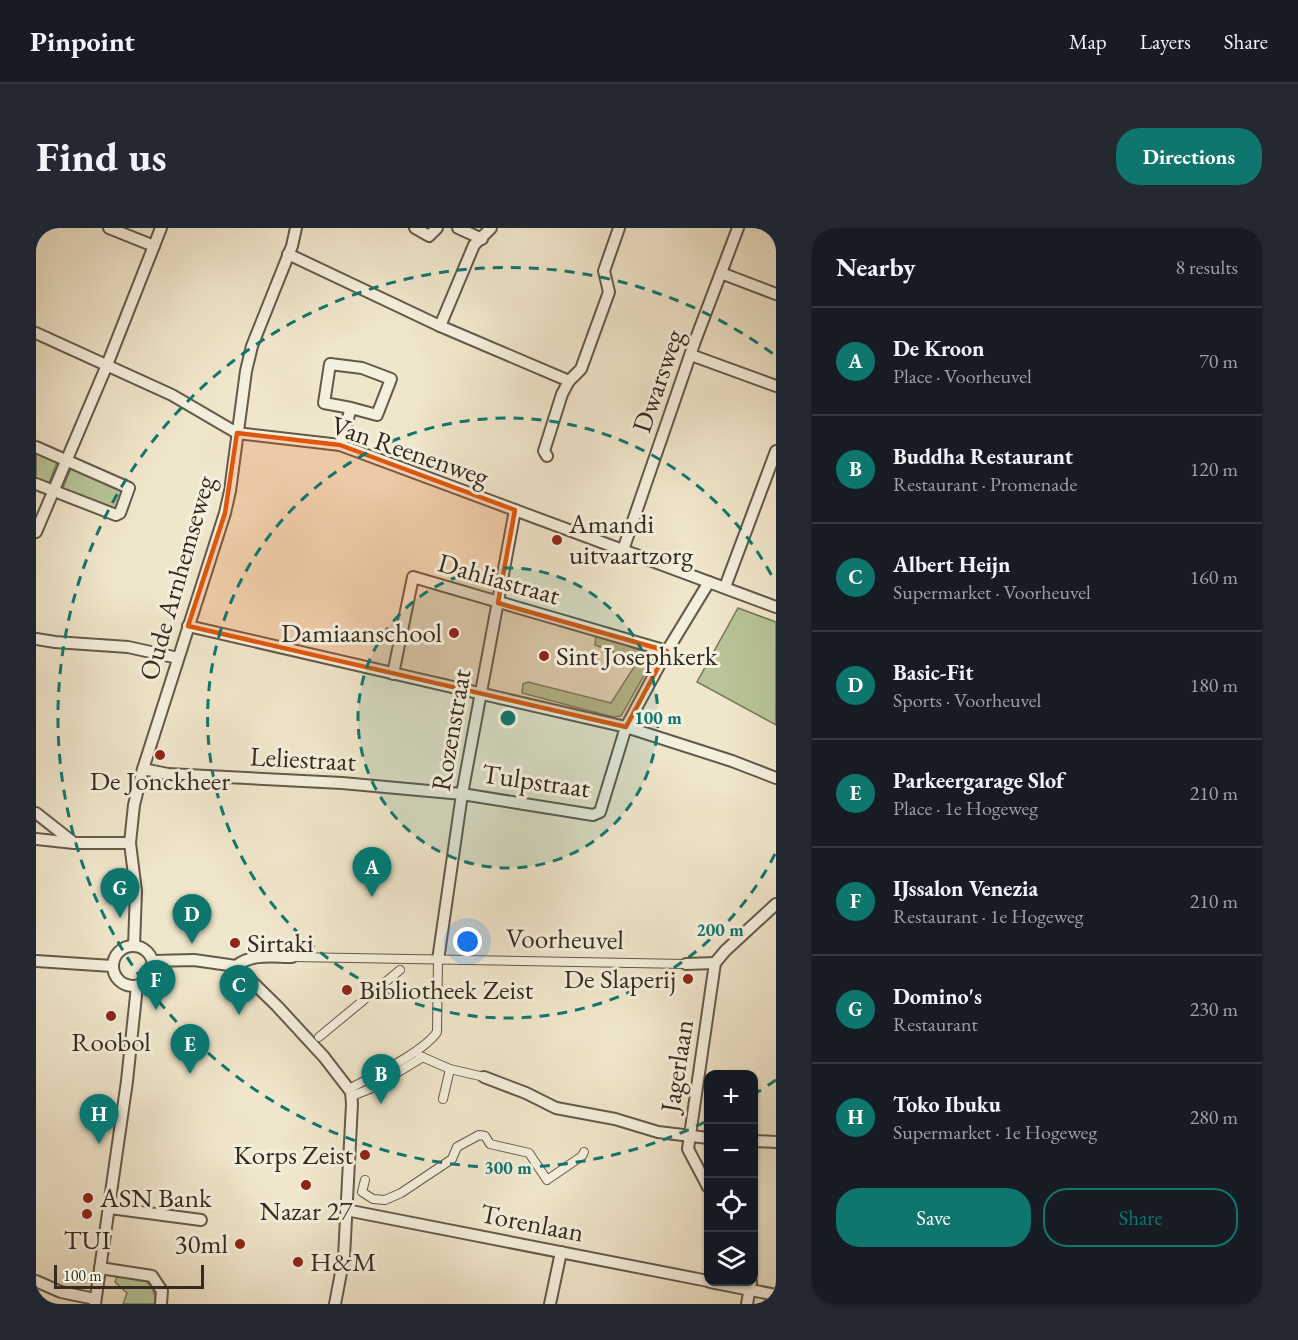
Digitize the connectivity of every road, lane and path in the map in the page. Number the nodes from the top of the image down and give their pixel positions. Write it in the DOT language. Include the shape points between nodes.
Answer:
graph roads {
  1 [pos="109,228"];
  2 [pos="161,228"];
  3 [pos="296,228"];
  4 [pos="415,228"];
  5 [pos="437,228"];
  6 [pos="458,228"];
  7 [pos="491,228"];
  8 [pos="619,228"];
  9 [pos="738,228"];
  10 [pos="482,239"];
  11 [pos="154,246"];
  12 [pos="288,254"];
  13 [pos="721,273"];
  14 [pos="776,294"];
  15 [pos="440,326"];
  16 [pos="36,333"];
  17 [pos="690,355"];
  18 [pos="107,364"];
  19 [pos="569,381"];
  20 [pos="776,386"];
  21 [pos="351,408"];
  22 [pos="237,433"];
  23 [pos="340,446"];
  24 [pos="36,447"];
  25 [pos="776,452"];
  26 [pos="547,456"];
  27 [pos="67,460"];
  28 [pos="36,484"];
  29 [pos="53,491"];
  30 [pos="515,510"];
  31 [pos="36,532"];
  32 [pos="623,550"];
  33 [pos="709,582"];
  34 [pos="725,587"];
  35 [pos="498,603"];
  36 [pos="776,607"];
  37 [pos="188,626"];
  38 [pos="36,639"];
  39 [pos="667,651"];
  40 [pos="178,658"];
  41 [pos="393,674"];
  42 [pos="479,693"];
  43 [pos="626,727"];
  44 [pos="143,769"];
  45 [pos="776,778"];
  46 [pos="462,794"];
  47 [pos="36,813"];
  48 [pos="36,839"];
  49 [pos="74,843"];
  50 [pos="130,843"];
  51 [pos="776,904"];
  52 [pos="134,946"];
  53 [pos="292,957"];
  54 [pos="438,960"];
  55 [pos="36,961"];
  56 [pos="152,961"];
  57 [pos="715,963"];
  58 [pos="686,964"];
  59 [pos="112,966"];
  60 [pos="236,966"];
  61 [pos="400,970"];
  62 [pos="137,986"];
  63 [pos="319,1037"];
  64 [pos="412,1053"];
  65 [pos="423,1057"];
  66 [pos="450,1069"];
  67 [pos="483,1077"];
  68 [pos="350,1093"];
  69 [pos="443,1099"];
  70 [pos="689,1137"];
  71 [pos="704,1138"];
  72 [pos="758,1141"];
  73 [pos="776,1142"];
  74 [pos="584,1152"];
  75 [pos="704,1179"];
  76 [pos="365,1180"];
  77 [pos="110,1208"];
  78 [pos="346,1210"];
  79 [pos="201,1220"];
  80 [pos="561,1252"];
  81 [pos="100,1268"];
  82 [pos="704,1280"];
  83 [pos="36,1281"];
  84 [pos="750,1286"];
  85 [pos="753,1286"];
  86 [pos="776,1295"];
  87 [pos="95,1302"];
  88 [pos="161,1304"];
  89 [pos="335,1304"];
  90 [pos="550,1304"];
  91 [pos="747,1304"];
  1 -- 11 [label="street"];
  2 -- 11 [label="street"];
  3 -- 12 [label="street, Oude Arnhemseweg"];
  4 -- 5 [label="street" via="429,236"];
  6 -- 10 [label="street"];
  7 -- 10 [label="street"];
  8 -- 19 [label="street" via="604,272 609,292 581,369"];
  9 -- 13 [label="street, Dwarsweg"];
  10 -- 15 [label="street" via="474,245"];
  11 -- 18 [label="street"];
  12 -- 15 [label="street"];
  12 -- 22 [label="street, Oude Arnhemseweg" via="252,346"];
  13 -- 14 [label="street"];
  13 -- 17 [label="street, Dwarsweg"];
  15 -- 19 [label="street"];
  16 -- 18 [label="street, Van Reenenweg"];
  17 -- 20 [label="street"];
  17 -- 32 [label="street, Dwarsweg"];
  18 -- 22 [label="street, Van Reenenweg" via="172,395"];
  18 -- 27 [label="street"];
  19 -- 26 [label="street" via="544,451"];
  21 -- 21 [label="street" via="377,416 391,379 362,368 330,364 324,403"];
  21 -- 23 [label="street"];
  22 -- 23 [label="street, Van Reenenweg"];
  22 -- 37 [label="street, Oude Arnhemseweg" via="225,513"];
  23 -- 30 [label="street, Van Reenenweg"];
  24 -- 27 [label="street"];
  25 -- 34 [label="street"];
  27 -- 29 [label="street"];
  27 -- 29 [label="street" via="129,488 120,513 116,515"];
  28 -- 29 [label="street"];
  29 -- 31 [label="street"];
  30 -- 32 [label="street, Van Reenenweg"];
  30 -- 35 [label="street, Rozenstraat"];
  32 -- 33 [label="street, Van Reenenweg"];
  33 -- 34 [label="street, Van Reenenweg"];
  33 -- 39 [label="street, Tulpstraat"];
  34 -- 36 [label="street, Van Reenenweg"];
  35 -- 39 [label="street, Dahliastraat"];
  35 -- 41 [label="street, Dahliastraat" via="413,577"];
  35 -- 42 [label="street, Rozenstraat"];
  37 -- 40 [label="street, Oude Arnhemseweg"];
  37 -- 41 [label="street"];
  38 -- 40 [label="street" via="129,647"];
  39 -- 43 [label="street, Tulpstraat"];
  40 -- 44 [label="street, Oude Arnhemseweg"];
  41 -- 42 [label="street"];
  42 -- 43 [label="street"];
  42 -- 46 [label="street, Rozenstraat"];
  43 -- 45 [label="street"];
  43 -- 46 [label="street, Tulpstraat" via="600,812 592,814"];
  44 -- 46 [label="street, Leliestraat" via="168,774"];
  44 -- 50 [label="street, Oude Arnhemseweg"];
  46 -- 54 [label="street, Rozenstraat"];
  47 -- 49 [label="street"];
  48 -- 49 [label="street"];
  49 -- 50 [label="street"];
  50 -- 52 [label="street, Oude Arnhemseweg" via="136,891"];
  51 -- 57 [label="street"];
  52 -- 56 [label="street" via="146,951"];
  52 -- 59 [label="street" via="119,951"];
  53 -- 54 [label="street, Voorheuvel"];
  53 -- 60 [label="street, Voorheuvel" via="246,959"];
  54 -- 58 [label="street, Voorheuvel"];
  54 -- 64 [label="street" via="437,1032"];
  55 -- 59 [label="street"];
  56 -- 60 [label="street, Voorheuvel" via="194,960"];
  56 -- 62 [label="street" via="151,976"];
  57 -- 58 [label="street, Voorheuvel"];
  57 -- 70 [label="street, Jagerlaan"];
  59 -- 62 [label="street" via="119,982"];
  60 -- 68 [label="street" via="315,1046"];
  61 -- 63 [label="street"];
  62 -- 77 [label="street"];
  64 -- 65 [label="street"];
  64 -- 68 [label="street"];
  65 -- 66 [label="street"];
  65 -- 68 [label="street" via="372,1088"];
  66 -- 67 [label="street"];
  66 -- 69 [label="street"];
  67 -- 70 [label="street" via="556,1108"];
  68 -- 78 [label="street"];
  70 -- 71 [label="street"];
  70 -- 75 [label="street, Jagerlaan" via="688,1149"];
  72 -- 73 [label="street"];
  74 -- 76 [label="street" via="547,1180 529,1153 490,1144 485,1136 479,1135 457,1147 452,1159 385,1200 362,1192"];
  77 -- 79 [label="street"];
  77 -- 81 [label="street"];
  78 -- 80 [label="street, Torenlaan"];
  78 -- 89 [label="street" via="344,1257"];
  80 -- 82 [label="street, Torenlaan"];
  80 -- 90 [label="street"];
  81 -- 87 [label="street"];
  81 -- 88 [label="street" via="152,1276 162,1291"];
  83 -- 87 [label="street"];
  84 -- 91 [label="street"];
  85 -- 86 [label="street, Torenlaan"];
}
